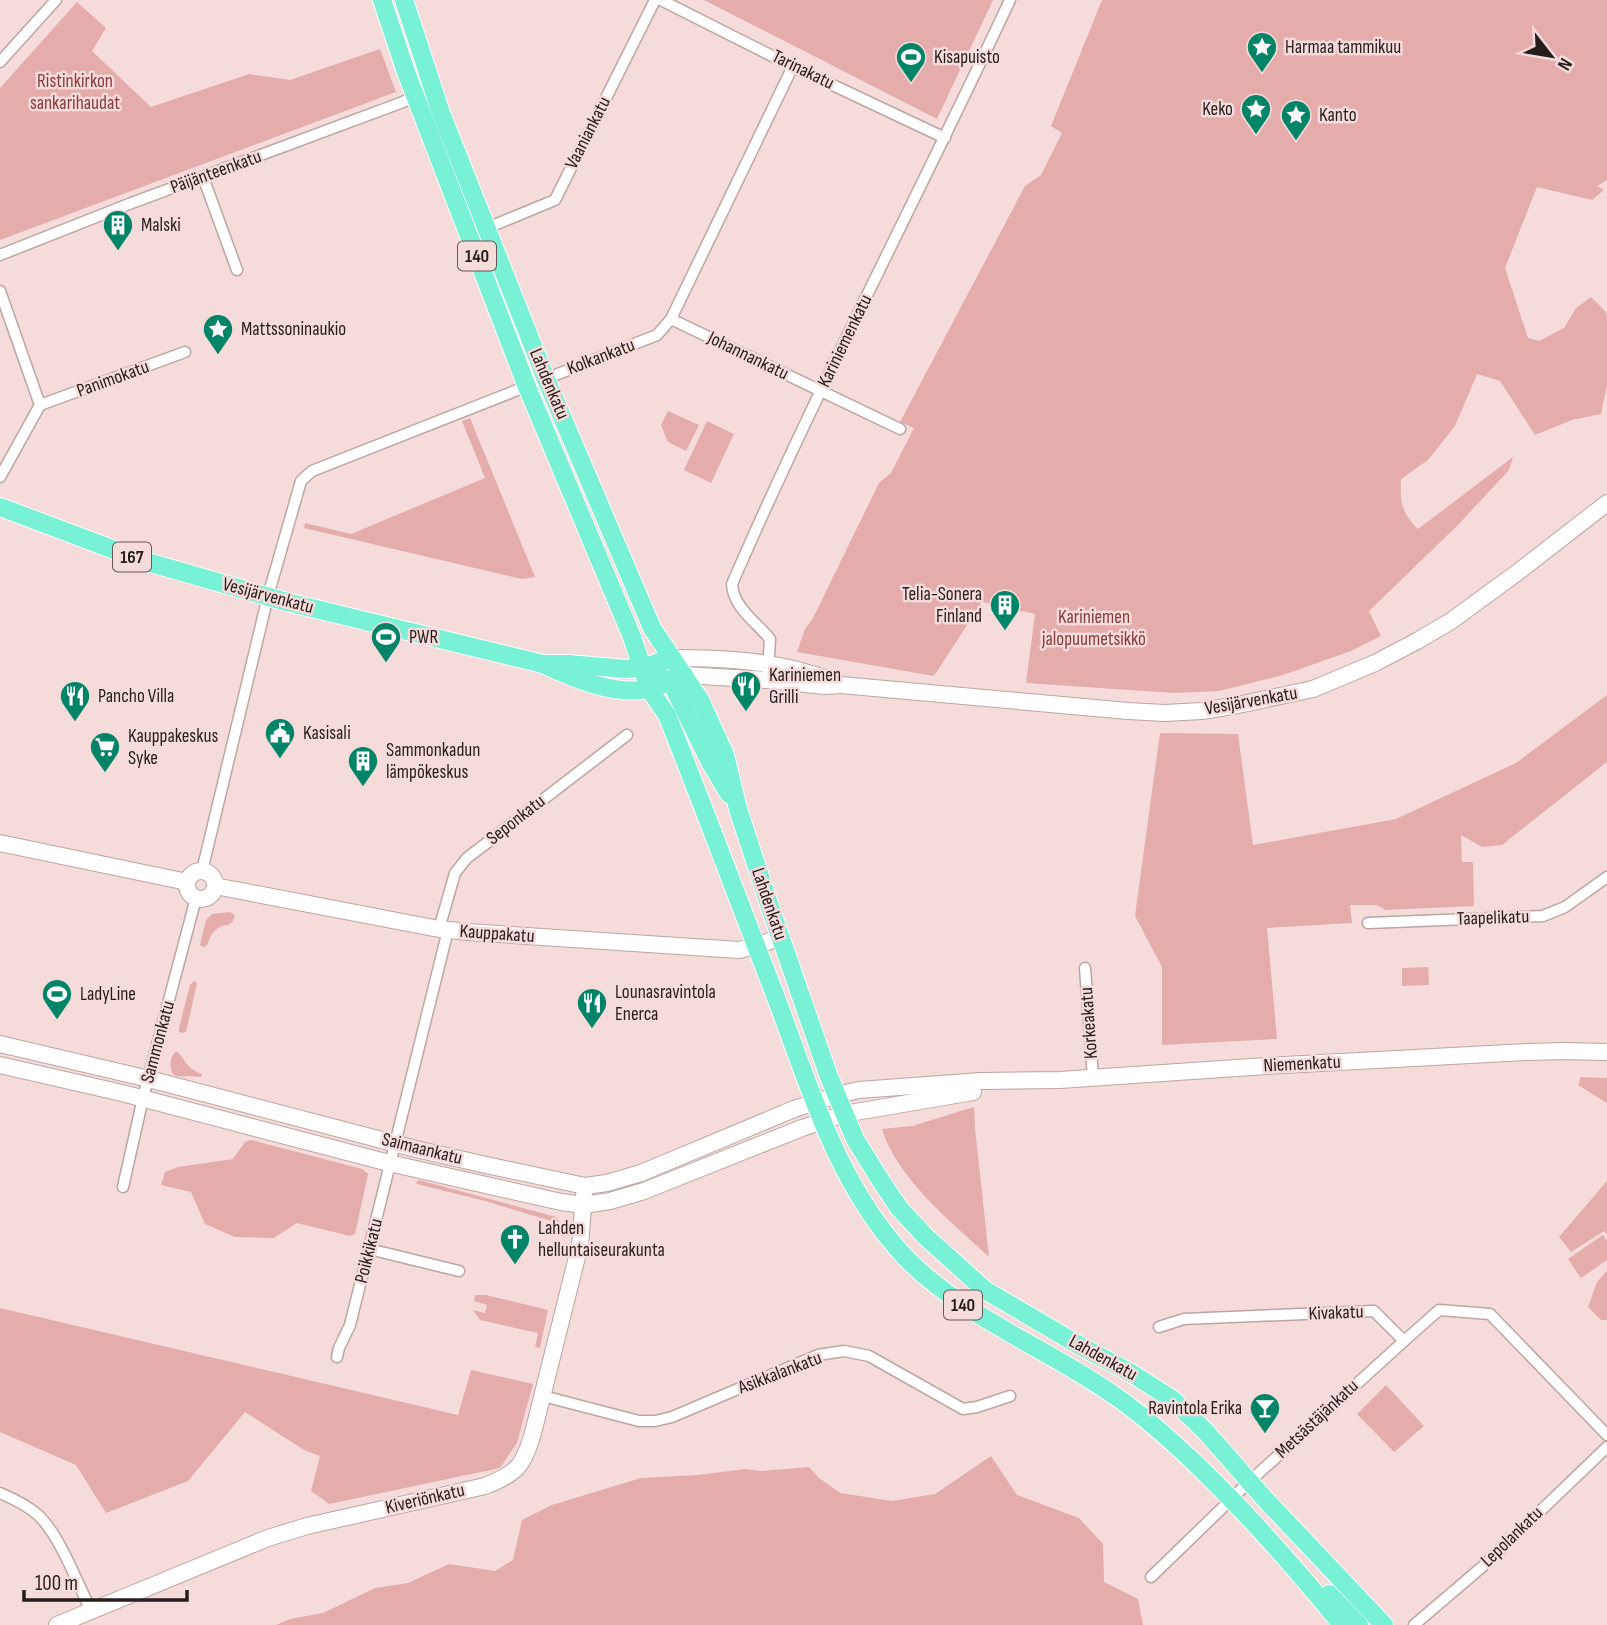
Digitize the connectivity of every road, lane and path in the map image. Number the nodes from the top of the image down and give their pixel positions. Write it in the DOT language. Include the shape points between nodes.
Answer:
graph roads {
  1 [pos="55,0"];
  2 [pos="382,0"];
  3 [pos="404,0"];
  4 [pos="655,0"];
  5 [pos="661,0"];
  6 [pos="1010,0"];
  7 [pos="0,62"];
  8 [pos="793,66"];
  9 [pos="433,88"];
  10 [pos="415,96"];
  11 [pos="945,138"];
  12 [pos="203,177"];
  13 [pos="486,228"];
  14 [pos="0,255"];
  15 [pos="237,270"];
  16 [pos="0,291"];
  17 [pos="671,319"];
  18 [pos="185,352"];
  19 [pos="547,379"];
  20 [pos="527,387"];
  21 [pos="821,391"];
  22 [pos="40,405"];
  23 [pos="900,429"];
  24 [pos="0,477"];
  25 [pos="1607,503"];
  26 [pos="0,507"];
  27 [pos="268,596"];
  28 [pos="672,658"];
  29 [pos="542,664"];
  30 [pos="641,668"];
  31 [pos="768,672"];
  32 [pos="676,678"];
  33 [pos="649,689"];
  34 [pos="627,735"];
  35 [pos="0,842"];
  36 [pos="202,871"];
  37 [pos="1607,877"];
  38 [pos="187,882"];
  39 [pos="215,886"];
  40 [pos="196,898"];
  41 [pos="1368,923"];
  42 [pos="443,930"];
  43 [pos="781,937"];
  44 [pos="756,946"];
  45 [pos="1085,968"];
  46 [pos="0,1044"];
  47 [pos="1607,1052"];
  48 [pos="0,1065"];
  49 [pos="1093,1078"];
  50 [pos="149,1079"];
  51 [pos="998,1082"];
  52 [pos="836,1095"];
  53 [pos="143,1098"];
  54 [pos="815,1102"];
  55 [pos="844,1114"];
  56 [pos="822,1121"];
  57 [pos="394,1142"];
  58 [pos="389,1163"];
  59 [pos="584,1186"];
  60 [pos="123,1187"];
  61 [pos="584,1205"];
  62 [pos="369,1249"];
  63 [pos="459,1271"];
  64 [pos="1159,1327"];
  65 [pos="1404,1341"];
  66 [pos="337,1357"];
  67 [pos="543,1396"];
  68 [pos="1010,1396"];
  69 [pos="1607,1435"];
  70 [pos="1607,1447"];
  71 [pos="1250,1482"];
  72 [pos="0,1493"];
  73 [pos="1231,1499"];
  74 [pos="1291,1563"];
  75 [pos="1151,1577"];
  76 [pos="91,1611"];
  77 [pos="57,1625"];
  78 [pos="1342,1625"];
  79 [pos="1359,1625"];
  80 [pos="1384,1625"];
  81 [pos="1414,1625"];
  1 -- 7 [label="street"];
  2 -- 10 [label="main road, Lahdenkatu / 140"];
  3 -- 9 [label="main road, Lahdenkatu / 140"];
  4 -- 13 [label="street, Vaaniankatu" via="555,200"];
  5 -- 8 [label="street, Tarinakatu"];
  6 -- 11 [label="street, Kariniemenkatu"];
  8 -- 11 [label="street, Tarinakatu"];
  8 -- 17 [label="street, Kolkankatu"];
  9 -- 10 [label="street, Päijänteenkatu"];
  9 -- 13 [label="main road, Lahdenkatu / 140"];
  10 -- 12 [label="street, Päijänteenkatu"];
  10 -- 20 [label="main road, Lahdenkatu / 140"];
  11 -- 21 [label="street, Kariniemenkatu"];
  12 -- 14 [label="street, Päijänteenkatu"];
  12 -- 15 [label="street"];
  13 -- 19 [label="main road, Lahdenkatu / 140"];
  16 -- 22 [label="street"];
  17 -- 19 [label="street, Kolkankatu" via="657,335"];
  17 -- 21 [label="street, Johannankatu"];
  18 -- 22 [label="street, Panimokatu"];
  19 -- 20 [label="street, Kolkankatu"];
  19 -- 28 [label="main road, Lahdenkatu / 140" via="652,628"];
  20 -- 27 [label="street, Kolkankatu" via="312,471 300,481 295,495"];
  20 -- 30 [label="main road, Lahdenkatu / 140"];
  21 -- 23 [label="street, Johannankatu"];
  21 -- 31 [label="street, Kariniemenkatu" via="732,584 737,603 770,639"];
  22 -- 24 [label="street"];
  25 -- 31 [label="street, Vesijärvenkatu" via="1451,621 1417,641 1313,689 1238,705 1166,713 1068,707 793,684"];
  26 -- 27 [label="main road, Vesijärvenkatu / 167" via="144,561"];
  27 -- 29 [label="main road, Vesijärvenkatu / 167"];
  27 -- 36 [label="street"];
  28 -- 30 [label="main road, Vesijärvenkatu / 167"];
  28 -- 31 [label="street, Vesijärvenkatu" via="725,659"];
  28 -- 32 [label="main road, Lahdenkatu / 140"];
  29 -- 30 [label="main road, Vesijärvenkatu / 167"];
  29 -- 33 [label="main road, Vesijärvenkatu / 167" via="611,688"];
  30 -- 32 [label="main road"];
  30 -- 33 [label="main road, Lahdenkatu / 140"];
  31 -- 32 [label="street, Vesijärvenkatu"];
  32 -- 33 [label="main road, Vesijärvenkatu / 167"];
  32 -- 43 [label="main road, Lahdenkatu / 140" via="710,762 738,809"];
  33 -- 44 [label="main road, Lahdenkatu / 140" via="667,715"];
  34 -- 42 [label="street, Seponkatu" via="467,858 455,873"];
  35 -- 38 [label="street"];
  36 -- 38 [label="street" via="193,873"];
  36 -- 39 [label="street" via="212,877"];
  37 -- 41 [label="street, Taapelikatu" via="1565,907 1543,916"];
  38 -- 40 [label="street" via="189,893"];
  39 -- 40 [label="street" via="209,896"];
  39 -- 42 [label="street, Kauppakatu"];
  40 -- 50 [label="street, Sammonkatu"];
  42 -- 44 [label="street, Kauppakatu" via="739,950"];
  42 -- 57 [label="street, Seponkatu"];
  43 -- 44 [label="street, Kauppakatu"];
  43 -- 52 [label="main road, Lahdenkatu / 140"];
  44 -- 54 [label="main road, Lahdenkatu / 140"];
  45 -- 49 [label="street, Korkeakatu"];
  46 -- 50 [label="street, Saimaankatu"];
  47 -- 49 [label="street, Niemenkatu" via="1527,1052"];
  48 -- 53 [label="street, Saimaankatu"];
  49 -- 51 [label="street, Niemenkatu"];
  50 -- 53 [label="street, Sammonkatu"];
  50 -- 57 [label="street, Saimaankatu"];
  51 -- 52 [label="street, Niemenkatu"];
  51 -- 55 [label="street, Niemenkatu" via="983,1090"];
  52 -- 54 [label="street, Saimaankatu"];
  52 -- 55 [label="main road, Lahdenkatu / 140"];
  53 -- 58 [label="street, Saimaankatu"];
  53 -- 60 [label="street, Sammonkatu"];
  54 -- 56 [label="main road, Lahdenkatu / 140"];
  54 -- 59 [label="street, Saimaankatu" via="641,1172"];
  55 -- 56 [label="street, Niemenkatu"];
  55 -- 71 [label="main road, Lahdenkatu / 140" via="899,1208 953,1263 985,1290 1172,1399"];
  56 -- 61 [label="street, Saimaankatu" via="643,1191"];
  56 -- 73 [label="main road, Lahdenkatu / 140" via="876,1222 932,1283 1116,1396 1162,1432"];
  57 -- 58 [label="street, Poikkikatu"];
  57 -- 59 [label="street, Saimaankatu"];
  58 -- 61 [label="street, Saimaankatu"];
  58 -- 62 [label="street, Poikkikatu"];
  59 -- 61 [label="street, Kiveriönkatu"];
  61 -- 67 [label="street, Kiveriönkatu" via="580,1245"];
  62 -- 63 [label="street"];
  62 -- 66 [label="street, Poikkikatu"];
  64 -- 65 [label="street, Kivakatu" via="1184,1319 1374,1311"];
  65 -- 69 [label="street" via="1438,1310 1490,1314"];
  65 -- 71 [label="street, Metsästäjänkatu"];
  67 -- 68 [label="street, Asikkalankatu" via="655,1421 818,1355 844,1351 869,1356 963,1409"];
  67 -- 76 [label="street, Kiveriönkatu" via="527,1454 504,1478 268,1538"];
  70 -- 81 [label="street, Lepolankatu"];
  71 -- 73 [label="street, Metsästäjänkatu"];
  71 -- 80 [label="main road, Lahdenkatu / 140"];
  72 -- 76 [label="street" via="18,1500 52,1531"];
  73 -- 74 [label="main road, Lahdenkatu / 140"];
  73 -- 75 [label="street, Metsästäjänkatu"];
  74 -- 78 [label="main road, Lahdenkatu / 140"];
  74 -- 79 [label="main road, Lahdenkatu" via="1337,1600"];
  76 -- 77 [label="street, Kiveriönkatu"];
}
